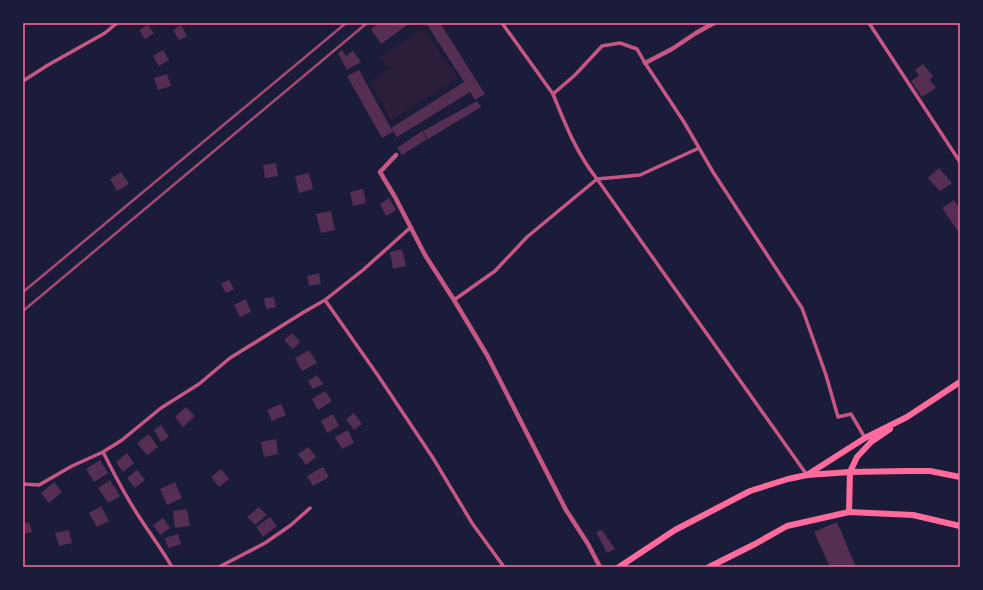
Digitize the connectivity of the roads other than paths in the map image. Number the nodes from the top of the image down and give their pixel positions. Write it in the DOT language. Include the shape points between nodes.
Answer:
graph roads {
  1 [pos="117,23"];
  2 [pos="502,23"];
  3 [pos="714,23"];
  4 [pos="869,23"];
  5 [pos="645,63"];
  6 [pos="23,81"];
  7 [pos="553,94"];
  8 [pos="699,148"];
  9 [pos="396,155"];
  10 [pos="960,162"];
  11 [pos="597,179"];
  12 [pos="410,227"];
  13 [pos="325,300"];
  14 [pos="454,300"];
  15 [pos="960,382"];
  16 [pos="907,417"];
  17 [pos="865,438"];
  18 [pos="103,452"];
  19 [pos="850,472"];
  20 [pos="807,475"];
  21 [pos="960,477"];
  22 [pos="23,484"];
  23 [pos="310,508"];
  24 [pos="849,512"];
  25 [pos="960,526"];
  26 [pos="172,567"];
  27 [pos="218,567"];
  28 [pos="504,567"];
  29 [pos="600,567"];
  30 [pos="619,567"];
  31 [pos="709,567"];
  1 -- 6 [label="street" via="106,33"];
  2 -- 7 [label="street"];
  3 -- 5 [label="street"];
  4 -- 10 [label="street"];
  5 -- 7 [label="street" via="637,49 620,43 602,46"];
  5 -- 8 [label="street"];
  7 -- 11 [label="street" via="573,141"];
  8 -- 11 [label="street" via="640,175"];
  8 -- 17 [label="street" via="802,308 838,417 851,414"];
  9 -- 12 [label="street" via="380,172"];
  11 -- 14 [label="street" via="527,236 495,271"];
  11 -- 20 [label="street"];
  12 -- 13 [label="street"];
  12 -- 14 [label="street"];
  13 -- 18 [label="street" via="230,358 199,384 161,408"];
  13 -- 28 [label="street" via="433,458 472,523"];
  14 -- 29 [label="street" via="487,355 566,510"];
  15 -- 16 [label="main road"];
  16 -- 17 [label="main road"];
  16 -- 19 [label="main road" via="871,442 857,457"];
  17 -- 20 [label="main road"];
  18 -- 22 [label="street" via="40,485"];
  18 -- 26 [label="street" via="121,488"];
  19 -- 20 [label="main road"];
  19 -- 21 [label="main road" via="930,471"];
  19 -- 24 [label="main road"];
  20 -- 30 [label="main road" via="750,491 675,530"];
  23 -- 27 [label="street" via="265,543"];
  24 -- 25 [label="main road" via="913,515"];
  24 -- 31 [label="main road" via="788,526"];
}
